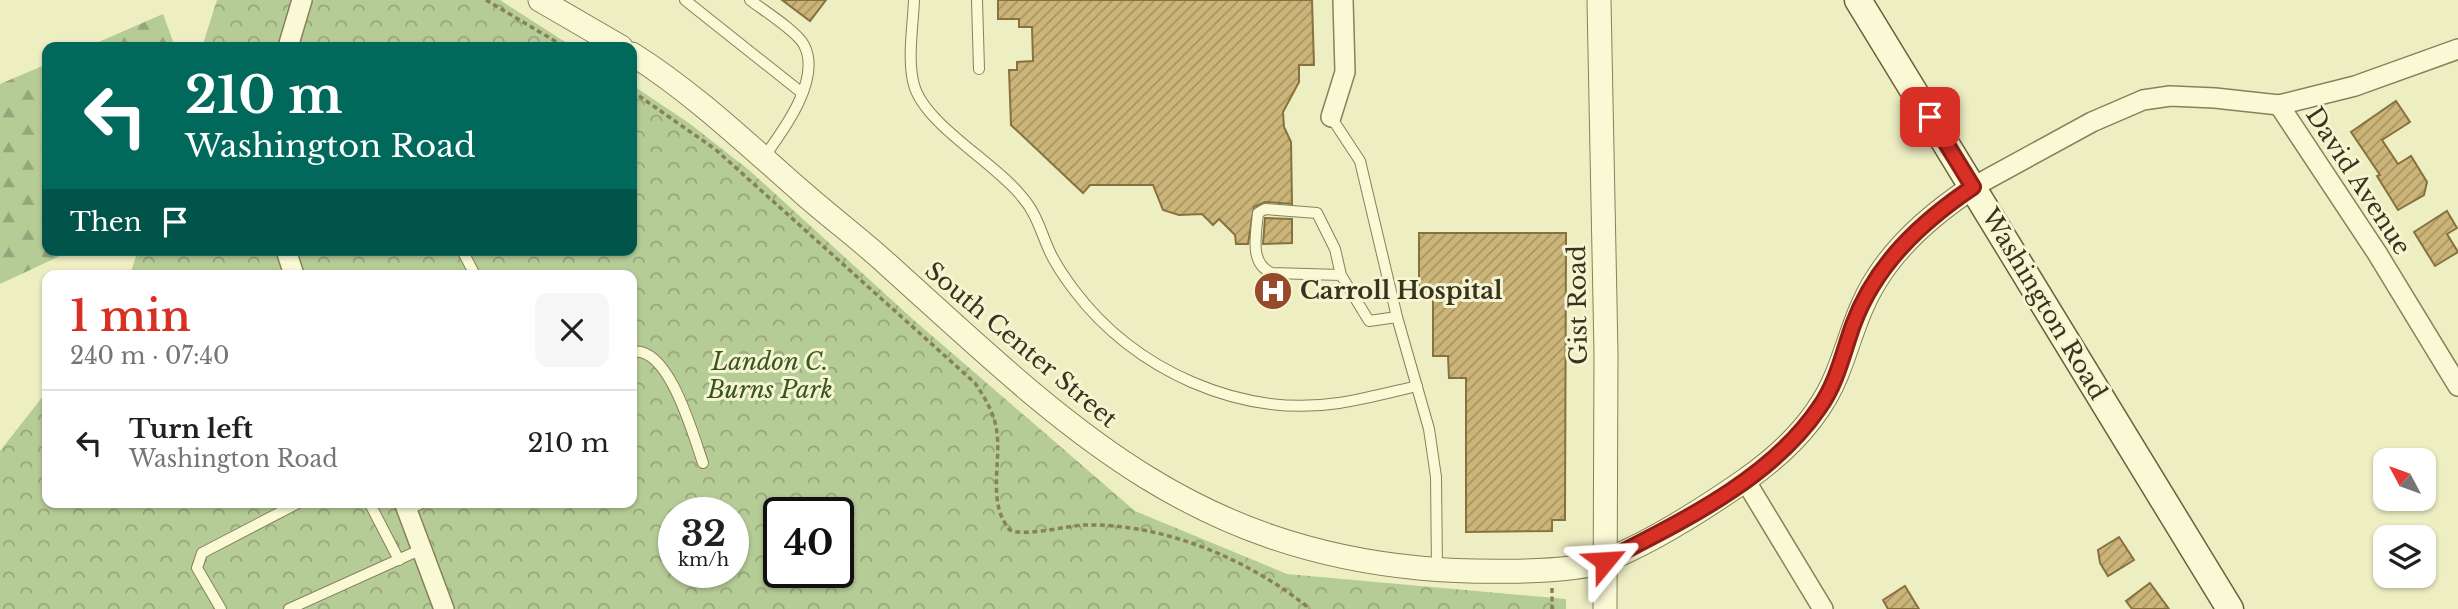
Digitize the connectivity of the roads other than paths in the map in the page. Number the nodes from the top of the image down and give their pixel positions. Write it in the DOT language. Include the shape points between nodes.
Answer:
graph roads {
  1 [pos="302,0"];
  2 [pos="540,0"];
  3 [pos="685,0"];
  4 [pos="750,0"];
  5 [pos="914,0"];
  6 [pos="977,0"];
  7 [pos="1343,0"];
  8 [pos="1599,0"];
  9 [pos="1858,0"];
  10 [pos="289,42"];
  11 [pos="612,42"];
  12 [pos="2458,49"];
  13 [pos="637,58"];
  14 [pos="979,69"];
  15 [pos="802,93"];
  16 [pos="2279,105"];
  17 [pos="1331,117"];
  18 [pos="763,158"];
  19 [pos="1973,187"];
  20 [pos="1341,275"];
  21 [pos="1398,317"];
  22 [pos="637,351"];
  23 [pos="1417,386"];
  24 [pos="2458,386"];
  25 [pos="703,463"];
  26 [pos="1745,480"];
  27 [pos="288,508"];
  28 [pos="372,508"];
  29 [pos="413,508"];
  30 [pos="422,550"];
  31 [pos="399,560"];
  32 [pos="1605,561"];
  33 [pos="1437,570"];
  34 [pos="220,609"];
  35 [pos="289,609"];
  36 [pos="444,609"];
  37 [pos="1605,609"];
  38 [pos="1823,609"];
  39 [pos="2230,609"];
  1 -- 10 [label="street"];
  2 -- 11 [label="street"];
  3 -- 15 [label="lane"];
  4 -- 15 [label="lane" via="804,43 809,65"];
  5 -- 23 [label="lane" via="913,82 926,108 1025,199 1074,290 1114,334 1192,383 1272,404 1338,403"];
  6 -- 14 [label="lane"];
  7 -- 17 [label="street" via="1345,72"];
  8 -- 32 [label="street, Gist Road"];
  9 -- 19 [label="main road, Washington Road"];
  12 -- 16 [label="street" via="2355,86"];
  13 -- 18 [label="street, South Center Street"];
  15 -- 18 [label="lane" via="792,119"];
  16 -- 19 [label="street, David Avenue" via="2170,96 2143,100 2092,122"];
  16 -- 24 [label="street, David Avenue"];
  17 -- 21 [label="lane" via="1360,162"];
  18 -- 33 [label="street, South Center Street" via="1050,411 1143,477 1221,519 1271,538 1363,562"];
  19 -- 26 [label="street, South Center Street" via="1927,221 1891,258 1863,303 1821,407 1795,438"];
  19 -- 39 [label="main road, Washington Road"];
  20 -- 20 [label="lane" via="1335,249 1317,213 1265,209 1258,213 1257,260 1262,269 1272,274"];
  20 -- 21 [label="lane" via="1369,321"];
  21 -- 23 [label="lane"];
  22 -- 25 [label="lane" via="653,358 670,376"];
  23 -- 33 [label="lane" via="1433,447"];
  26 -- 32 [label="street, South Center Street"];
  26 -- 38 [label="street"];
  27 -- 34 [label="lane" via="202,553 197,568"];
  28 -- 31 [label="lane"];
  29 -- 30 [label="street"];
  30 -- 31 [label="lane"];
  30 -- 36 [label="street"];
  31 -- 35 [label="lane"];
  32 -- 33 [label="street, South Center Street" via="1586,566"];
  32 -- 37 [label="street, Gist Road"];
}
